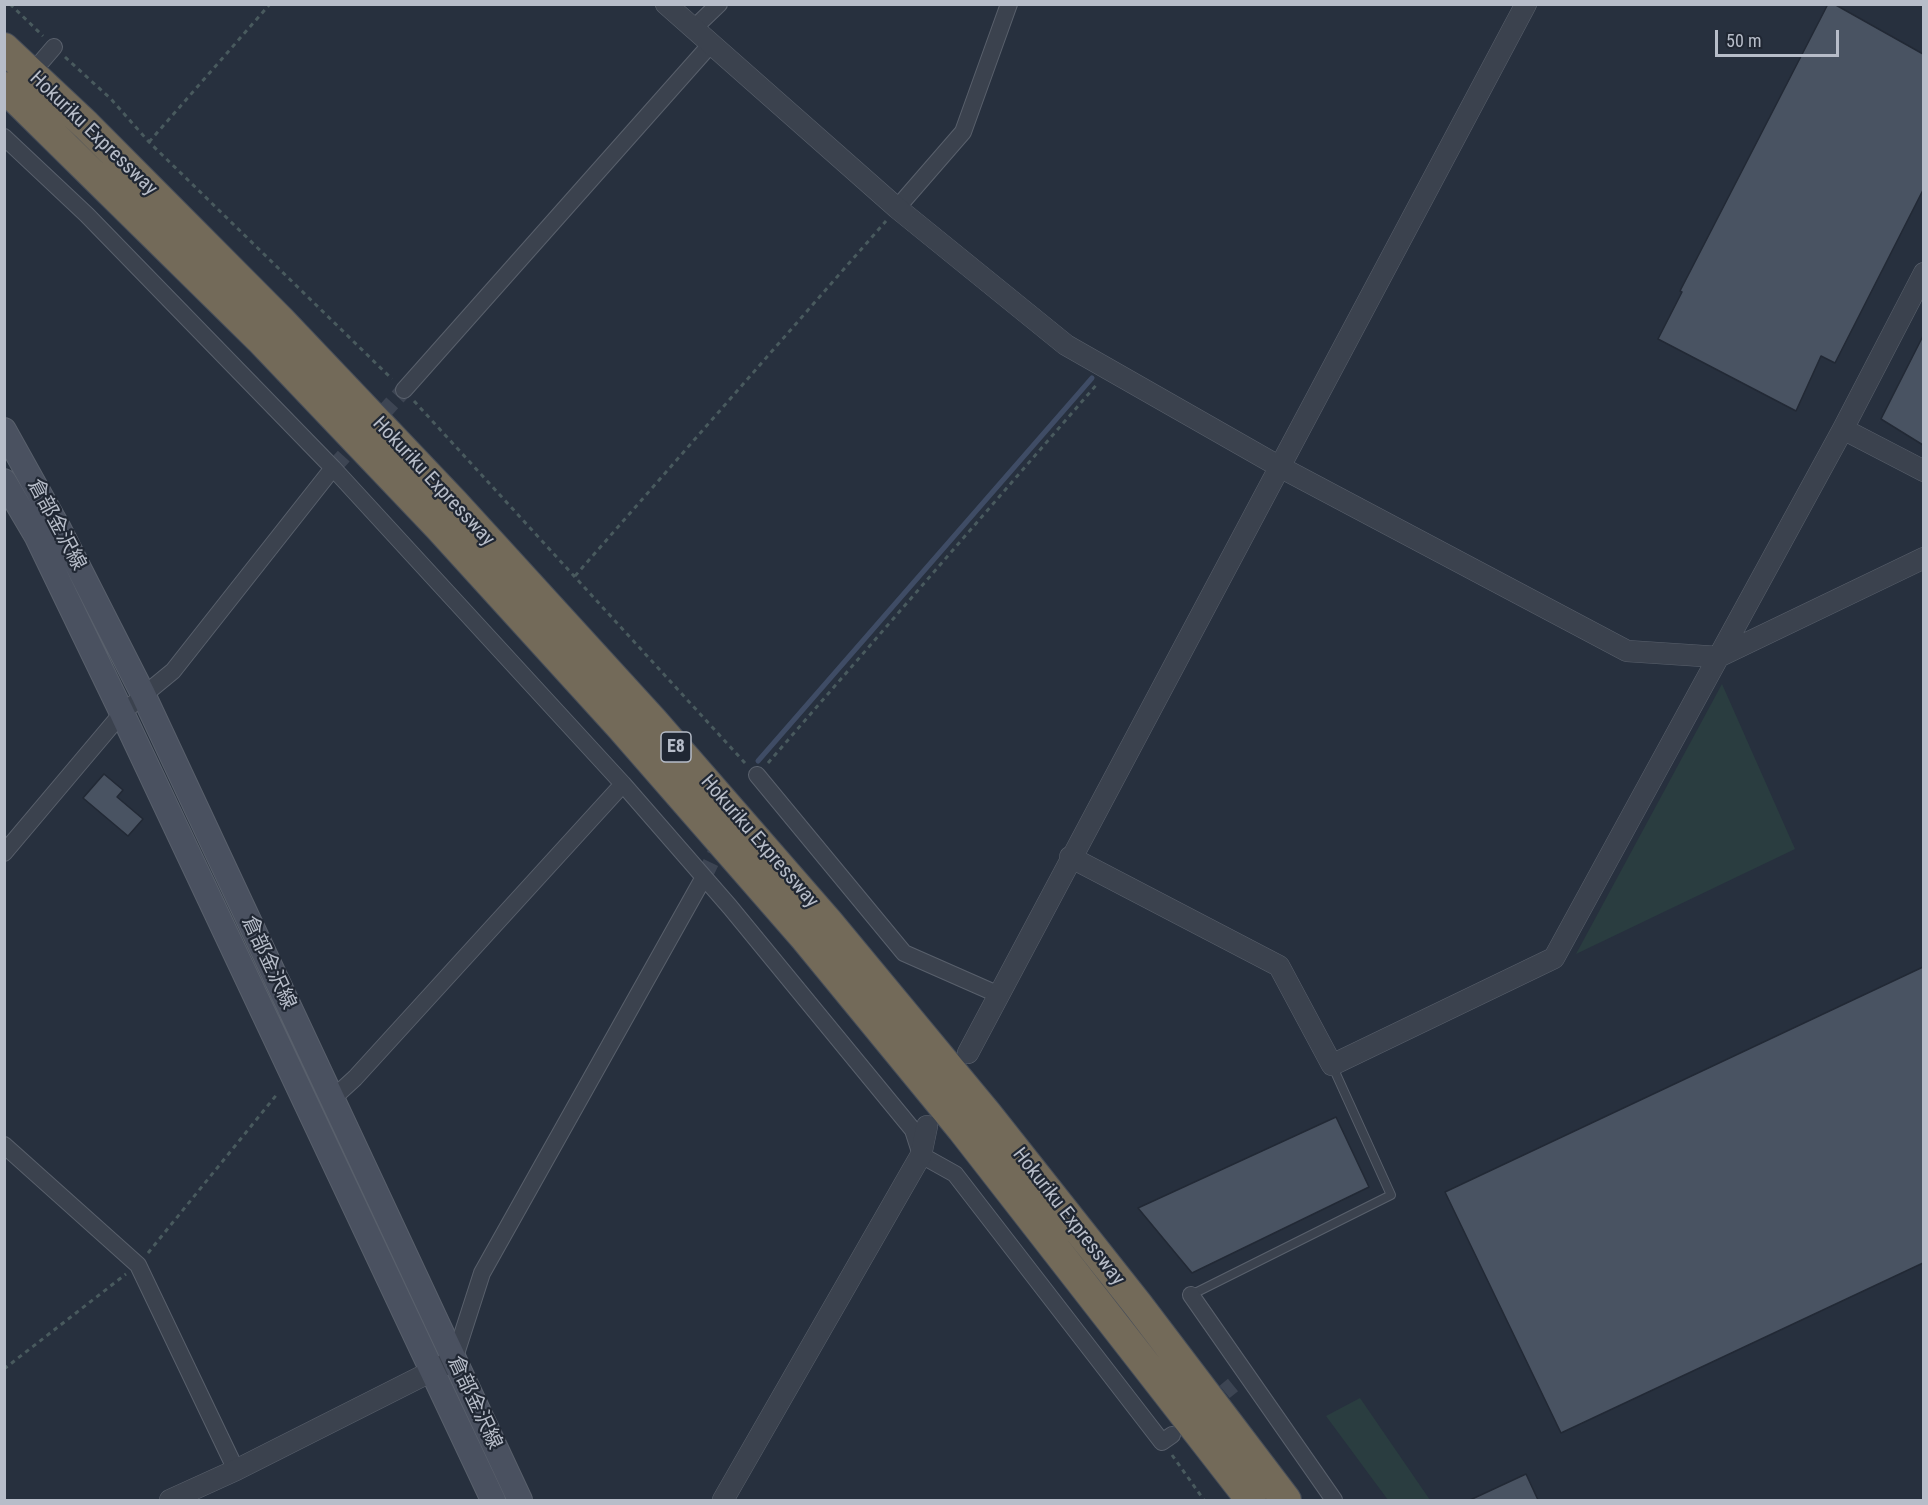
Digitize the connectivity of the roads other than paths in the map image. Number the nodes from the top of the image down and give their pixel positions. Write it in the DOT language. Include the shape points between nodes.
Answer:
graph roads {
  1 [pos="666,4"];
  2 [pos="719,4"];
  3 [pos="1009,4"];
  4 [pos="1526,4"];
  5 [pos="693,28"];
  6 [pos="711,44"];
  7 [pos="54,47"];
  8 [pos="4,48"];
  9 [pos="42,61"];
  10 [pos="4,87"];
  11 [pos="4,138"];
  12 [pos="897,208"];
  13 [pos="1923,273"];
  14 [pos="404,390"];
  15 [pos="1843,429"];
  16 [pos="4,430"];
  17 [pos="1280,467"];
  18 [pos="333,468"];
  19 [pos="1923,471"];
  20 [pos="4,481"];
  21 [pos="1923,558"];
  22 [pos="1718,657"];
  23 [pos="143,694"];
  24 [pos="122,714"];
  25 [pos="757,775"];
  26 [pos="623,784"];
  27 [pos="4,853"];
  28 [pos="1071,857"];
  29 [pos="704,877"];
  30 [pos="997,994"];
  31 [pos="968,1053"];
  32 [pos="1332,1065"];
  33 [pos="331,1100"];
  34 [pos="927,1126"];
  35 [pos="4,1145"];
  36 [pos="921,1155"];
  37 [pos="1191,1295"];
  38 [pos="454,1360"];
  39 [pos="432,1371"];
  40 [pos="1247,1375"];
  41 [pos="1233,1385"];
  42 [pos="1167,1438"];
  43 [pos="236,1470"];
  44 [pos="170,1500"];
  45 [pos="493,1500"];
  46 [pos="520,1500"];
  47 [pos="723,1500"];
  48 [pos="1251,1500"];
  49 [pos="1286,1500"];
  50 [pos="1334,1500"];
  1 -- 5 [label="street"];
  2 -- 5 [label="street"];
  3 -- 12 [label="street" via="963,132"];
  4 -- 17 [label="street"];
  5 -- 6 [label="street"];
  6 -- 12 [label="street"];
  6 -- 14 [label="street"];
  7 -- 9 [label="street"];
  8 -- 49 [label="highway, Hokuriku Expressway / E8" via="281,321 653,721 828,922 987,1114"];
  10 -- 48 [label="highway, Hokuriku Expressway / E8" via="260,339 621,727 806,939 962,1129"];
  11 -- 18 [label="street" via="87,215"];
  12 -- 17 [label="street" via="1065,345"];
  13 -- 15 [label="street"];
  15 -- 19 [label="street"];
  15 -- 22 [label="street"];
  16 -- 23 [label="main road, 倉部金沢線"];
  17 -- 22 [label="street" via="1627,651"];
  17 -- 28 [label="street"];
  18 -- 23 [label="street" via="172,671"];
  18 -- 26 [label="street"];
  20 -- 24 [label="main road, 倉部金沢線" via="37,537"];
  21 -- 22 [label="street"];
  22 -- 32 [label="street" via="1554,958"];
  23 -- 24 [label="street"];
  23 -- 33 [label="main road, 倉部金沢線"];
  24 -- 27 [label="street"];
  24 -- 39 [label="main road, 倉部金沢線"];
  25 -- 30 [label="street" via="904,953"];
  26 -- 29 [label="street"];
  26 -- 33 [label="street"];
  28 -- 30 [label="street"];
  28 -- 32 [label="street" via="1279,966"];
  29 -- 36 [label="street" via="913,1130"];
  29 -- 38 [label="street" via="482,1273"];
  30 -- 31 [label="street"];
  32 -- 37 [label="lane" via="1391,1195"];
  33 -- 38 [label="main road, 倉部金沢線"];
  34 -- 36 [label="street"];
  35 -- 43 [label="street" via="138,1265"];
  36 -- 42 [label="street" via="955,1174"];
  36 -- 47 [label="street"];
  37 -- 40 [label="street"];
  38 -- 39 [label="street"];
  38 -- 46 [label="main road, 倉部金沢線"];
  39 -- 43 [label="street"];
  39 -- 45 [label="main road, 倉部金沢線"];
  40 -- 41 [label="street"];
  40 -- 50 [label="street"];
  43 -- 44 [label="street"];
}
